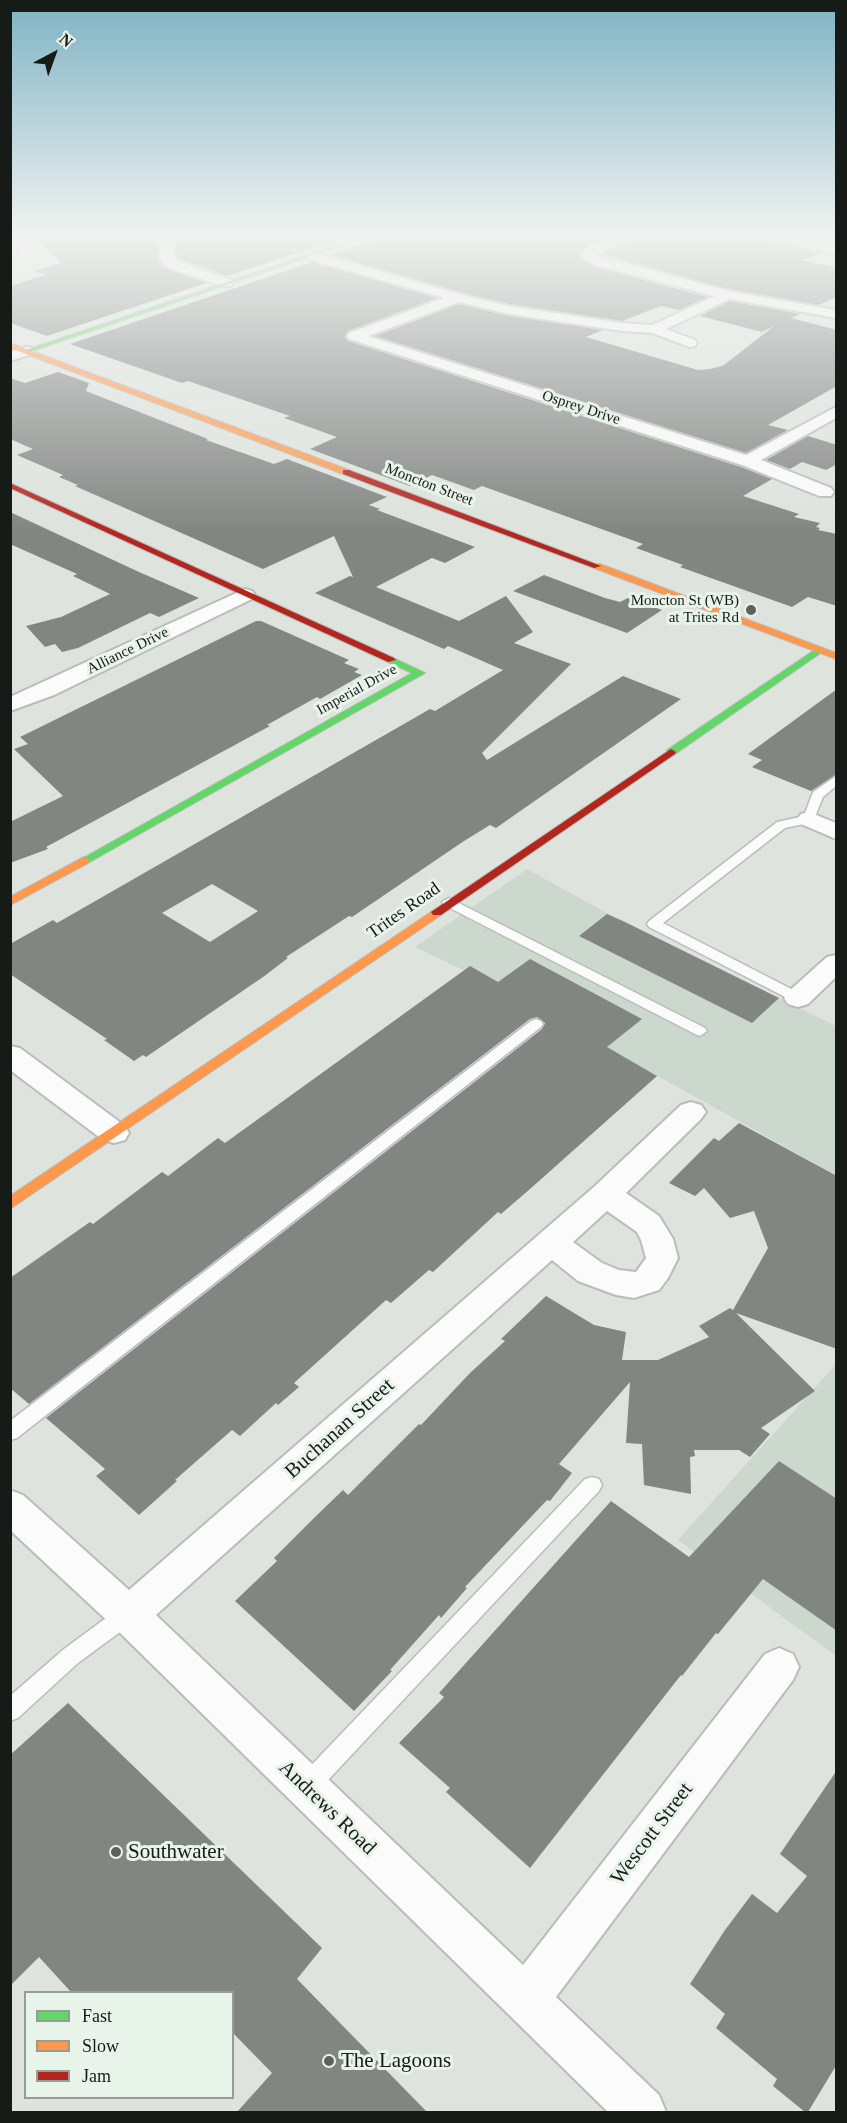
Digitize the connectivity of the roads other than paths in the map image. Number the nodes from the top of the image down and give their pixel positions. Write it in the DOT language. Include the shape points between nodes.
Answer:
graph roads {
  1 [pos="74,335"];
  2 [pos="357,335"];
  3 [pos="670,335"];
  4 [pos="690,343"];
  5 [pos="10,345"];
  6 [pos="27,351"];
  7 [pos="10,357"];
  8 [pos="837,412"];
  9 [pos="748,461"];
  10 [pos="10,484"];
  11 [pos="825,492"];
  12 [pos="245,595"];
  13 [pos="819,650"];
  14 [pos="837,656"];
  15 [pos="10,705"];
  16 [pos="837,780"];
  17 [pos="808,819"];
  18 [pos="837,831"];
  19 [pos="449,902"];
  20 [pos="10,903"];
  21 [pos="837,963"];
  22 [pos="798,998"];
  23 [pos="536,1024"];
  24 [pos="700,1031"];
  25 [pos="10,1055"];
  26 [pos="691,1112"];
  27 [pos="114,1133"];
  28 [pos="606,1194"];
  29 [pos="10,1204"];
  30 [pos="551,1242"];
  31 [pos="10,1432"];
  32 [pos="592,1485"];
  33 [pos="10,1506"];
  34 [pos="128,1614"];
  35 [pos="780,1667"];
  36 [pos="10,1711"];
  37 [pos="306,1788"];
  38 [pos="525,2000"];
  39 [pos="642,2112"];
  1 -- 6 [label="street"];
  2 -- 9 [label="street, Osprey Drive"];
  3 -- 4 [label="street"];
  5 -- 6 [label="street, Moncton Street"];
  6 -- 7 [label="street"];
  6 -- 13 [label="street, Moncton Street"];
  8 -- 9 [label="street"];
  9 -- 11 [label="street"];
  10 -- 12 [label="street, Imperial Drive"];
  12 -- 15 [label="street, Alliance Drive"];
  12 -- 20 [label="street, Imperial Drive" via="420,673"];
  13 -- 14 [label="street, Moncton Street"];
  13 -- 19 [label="street, Trites Road"];
  16 -- 17 [label="lane" via="817,795"];
  17 -- 18 [label="street"];
  17 -- 22 [label="lane" via="781,825 654,924"];
  19 -- 24 [label="lane"];
  19 -- 27 [label="street, Trites Road"];
  21 -- 22 [label="street"];
  23 -- 31 [label="lane"];
  25 -- 27 [label="street"];
  26 -- 28 [label="street, Buchanan Street"];
  27 -- 29 [label="street, Trites Road"];
  28 -- 30 [label="street, Buchanan Street"];
  28 -- 30 [label="street" via="648,1224 657,1239 662,1258 646,1281 634,1285 590,1272"];
  30 -- 34 [label="street, Buchanan Street"];
  32 -- 37 [label="lane"];
  33 -- 34 [label="street, Andrews Road"];
  34 -- 36 [label="lane" via="71,1656"];
  34 -- 37 [label="street, Andrews Road"];
  35 -- 38 [label="street, Wescott Street"];
  37 -- 38 [label="street, Andrews Road"];
  38 -- 39 [label="street, Andrews Road"];
}
